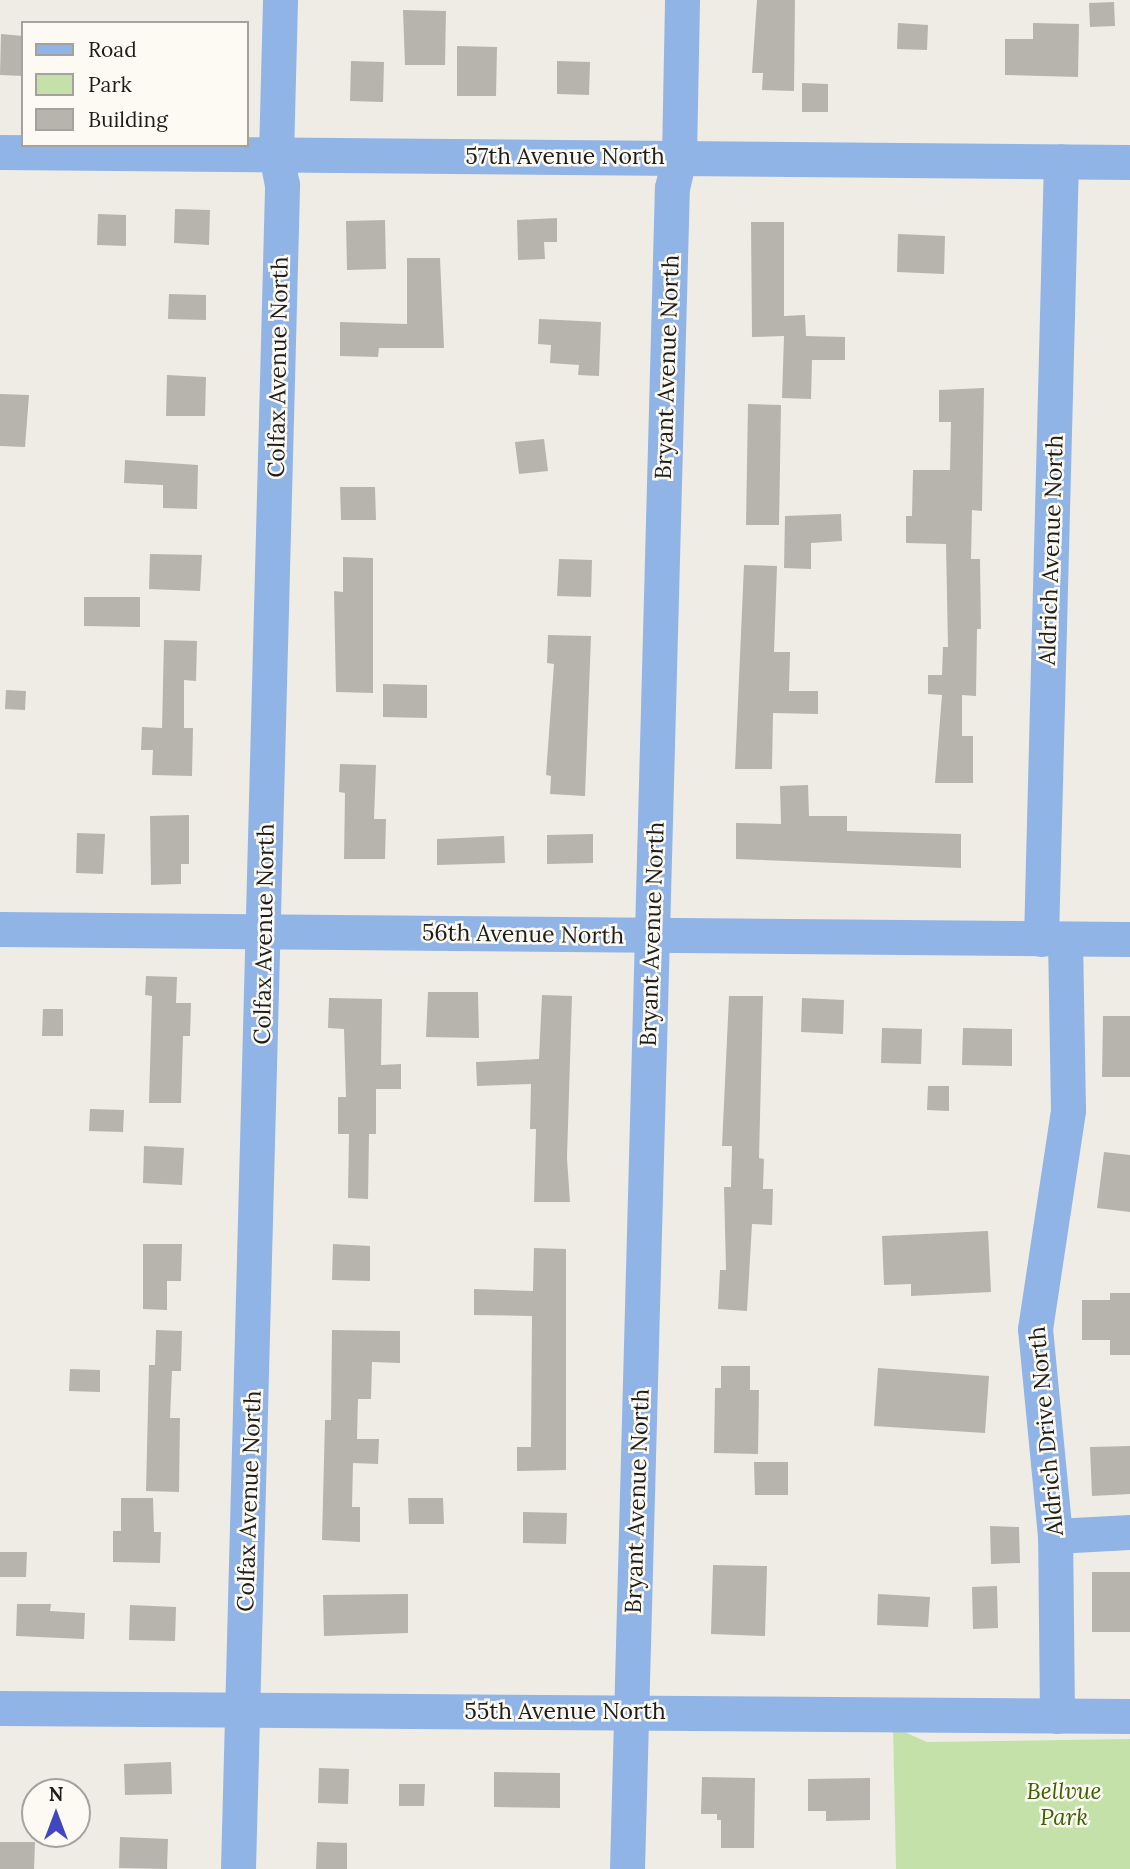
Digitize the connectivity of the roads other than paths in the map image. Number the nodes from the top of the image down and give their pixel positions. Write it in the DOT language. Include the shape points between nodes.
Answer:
graph roads {
  1 [pos="280,0"];
  2 [pos="682,0"];
  3 [pos="0,152"];
  4 [pos="276,154"];
  5 [pos="679,157"];
  6 [pos="1061,161"];
  7 [pos="1130,162"];
  8 [pos="0,929"];
  9 [pos="265,931"];
  10 [pos="652,936"];
  11 [pos="1053,939"];
  12 [pos="1130,939"];
  13 [pos="1130,1532"];
  14 [pos="1055,1536"];
  15 [pos="0,1708"];
  16 [pos="243,1708"];
  17 [pos="631,1711"];
  18 [pos="1057,1716"];
  19 [pos="1130,1716"];
  20 [pos="239,1869"];
  21 [pos="627,1869"];
  1 -- 4 [label="street, Colfax Avenue North"];
  2 -- 5 [label="street, Bryant Avenue North"];
  3 -- 4 [label="street, 57th Avenue North"];
  4 -- 5 [label="street, 57th Avenue North"];
  4 -- 9 [label="street, Colfax Avenue North" via="282,185"];
  5 -- 6 [label="street, 57th Avenue North"];
  5 -- 10 [label="street, Bryant Avenue North" via="672,188"];
  6 -- 7 [label="street, 57th Avenue North"];
  6 -- 11 [label="street, Aldrich Avenue North"];
  8 -- 9 [label="street, 56th Avenue North"];
  9 -- 10 [label="street, 56th Avenue North"];
  9 -- 16 [label="street, Colfax Avenue North"];
  10 -- 11 [label="street, 56th Avenue North"];
  10 -- 17 [label="street, Bryant Avenue North"];
  11 -- 12 [label="street, 56th Avenue North"];
  11 -- 14 [label="street, Aldrich Drive North" via="1068,1110 1035,1329"];
  13 -- 14 [label="street"];
  14 -- 18 [label="street, Aldrich Drive North"];
  15 -- 16 [label="street, 55th Avenue North"];
  16 -- 17 [label="street, 55th Avenue North"];
  16 -- 20 [label="street, Colfax Avenue North"];
  17 -- 18 [label="street, 55th Avenue North"];
  17 -- 21 [label="street, Bryant Avenue North"];
  18 -- 19 [label="street, 55th Avenue North"];
}
